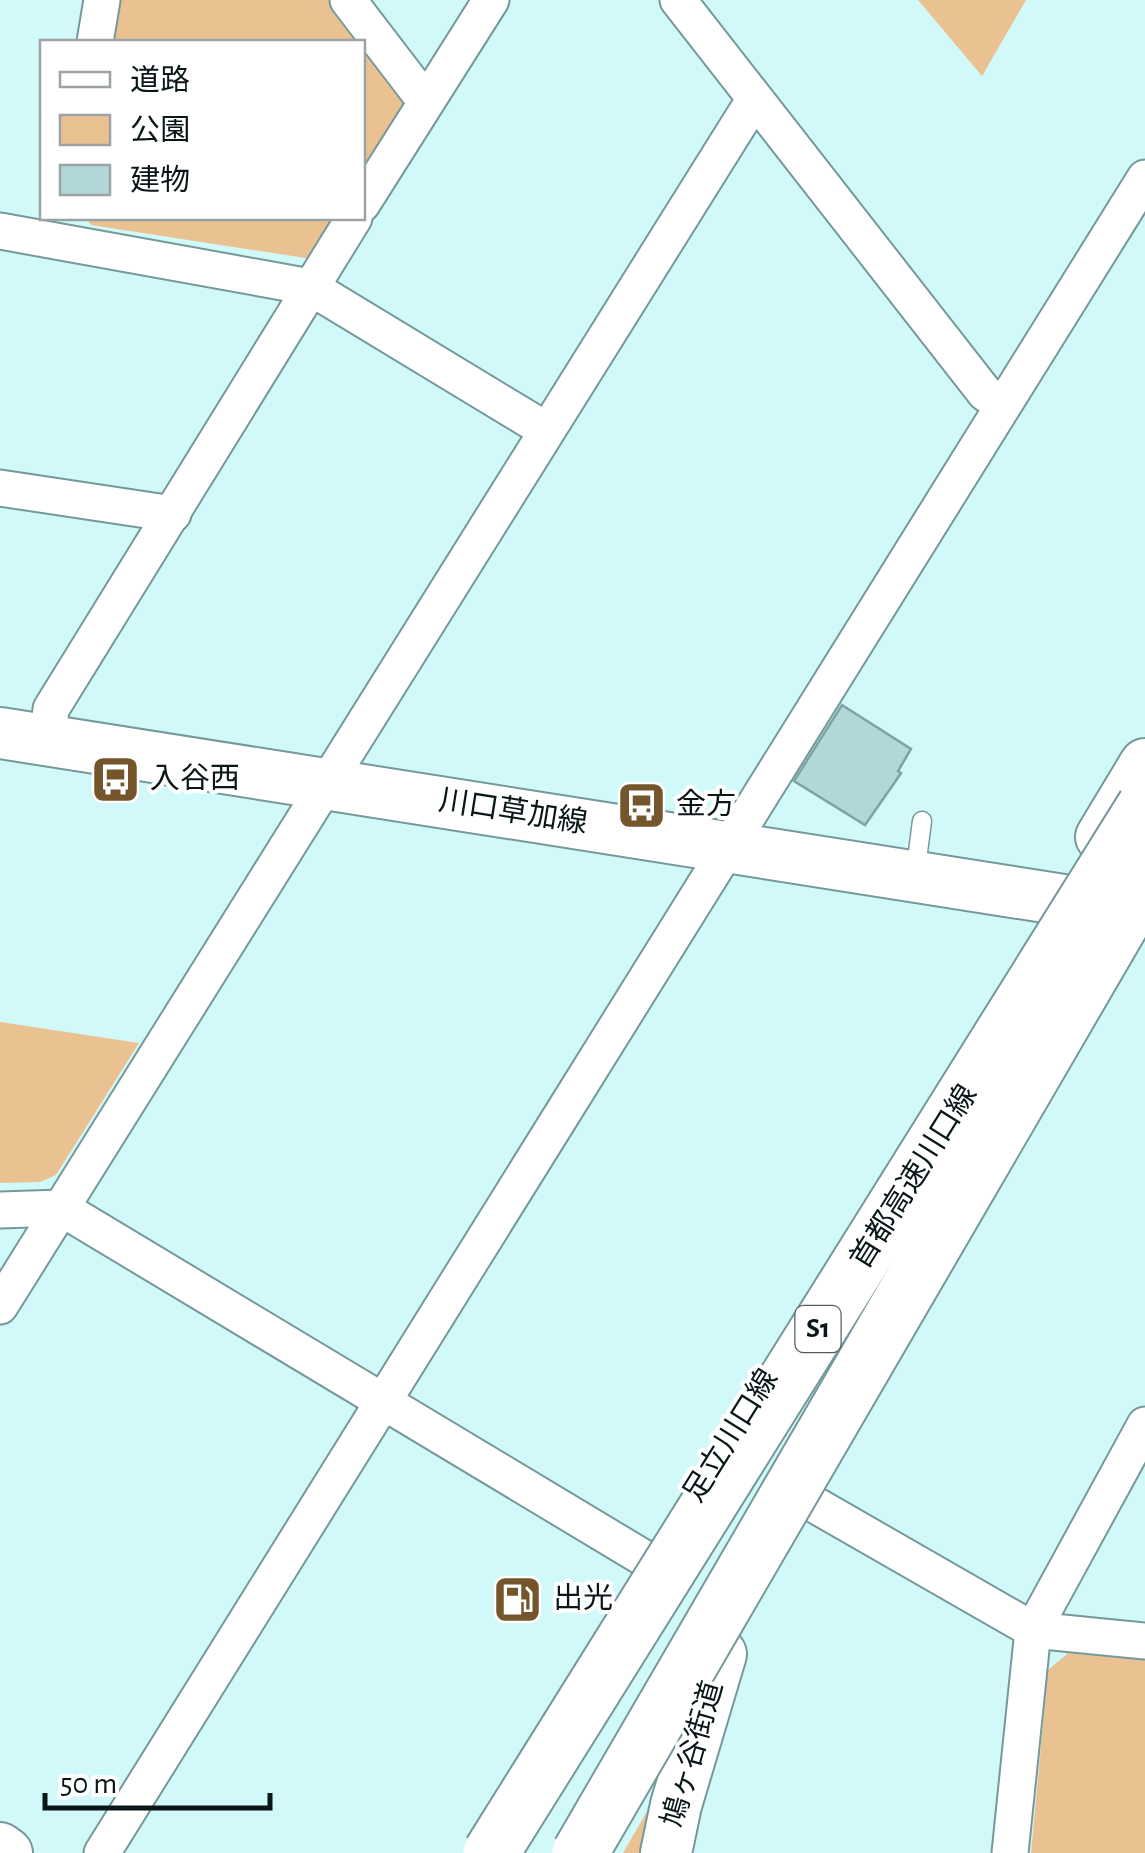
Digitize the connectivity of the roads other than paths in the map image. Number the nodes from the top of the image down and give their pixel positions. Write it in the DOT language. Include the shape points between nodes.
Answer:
graph roads {
  1 [pos="102,0"];
  2 [pos="348,0"];
  3 [pos="491,0"];
  4 [pos="678,0"];
  5 [pos="95,40"];
  6 [pos="754,100"];
  7 [pos="426,102"];
  8 [pos="1145,178"];
  9 [pos="365,199"];
  10 [pos="353,220"];
  11 [pos="63,229"];
  12 [pos="0,231"];
  13 [pos="310,288"];
  14 [pos="1002,405"];
  15 [pos="546,430"];
  16 [pos="0,488"];
  17 [pos="173,514"];
  18 [pos="24,736"];
  19 [pos="1145,764"];
  20 [pos="326,784"];
  21 [pos="1145,806"];
  22 [pos="922,821"];
  23 [pos="731,845"];
  24 [pos="915,875"];
  25 [pos="1145,882"];
  26 [pos="1064,900"];
  27 [pos="1145,912"];
  28 [pos="1145,927"];
  29 [pos="61,1208"];
  30 [pos="0,1210"];
  31 [pos="0,1306"];
  32 [pos="385,1401"];
  33 [pos="1145,1425"];
  34 [pos="810,1502"];
  35 [pos="652,1563"];
  36 [pos="1033,1630"];
  37 [pos="1145,1641"];
  38 [pos="720,1654"];
  39 [pos="0,1848"];
  40 [pos="7,1853"];
  41 [pos="102,1853"];
  42 [pos="474,1853"];
  43 [pos="492,1853"];
  44 [pos="580,1853"];
  45 [pos="603,1853"];
  46 [pos="666,1853"];
  47 [pos="1010,1853"];
  1 -- 5 [label="street"];
  2 -- 7 [label="street"];
  3 -- 7 [label="street"];
  4 -- 6 [label="street"];
  6 -- 14 [label="street" via="985,393"];
  6 -- 15 [label="street"];
  7 -- 9 [label="street"];
  8 -- 14 [label="street"];
  10 -- 13 [label="street"];
  11 -- 12 [label="street"];
  11 -- 13 [label="street"];
  13 -- 15 [label="street"];
  13 -- 17 [label="street"];
  14 -- 23 [label="street" via="867,641"];
  15 -- 20 [label="street"];
  16 -- 17 [label="street"];
  17 -- 18 [label="street" via="51,709"];
  18 -- 20 [label="main road, 川口草加線"];
  19 -- 26 [label="main road, 足立川口線"];
  20 -- 23 [label="main road, 川口草加線"];
  20 -- 29 [label="street"];
  21 -- 43 [label="highway, 首都高速川口線 / S1, bridge"];
  22 -- 24 [label="lane"];
  23 -- 24 [label="main road, 川口草加線"];
  23 -- 32 [label="street"];
  24 -- 26 [label="main road, 川口草加線"];
  25 -- 44 [label="highway, 首都高速川口線 / S1, bridge"];
  26 -- 27 [label="main road, 川口草加線"];
  26 -- 35 [label="main road, 足立川口線"];
  28 -- 34 [label="main road"];
  29 -- 30 [label="street"];
  29 -- 31 [label="street"];
  29 -- 32 [label="street"];
  32 -- 35 [label="street"];
  32 -- 41 [label="street"];
  33 -- 36 [label="street"];
  34 -- 36 [label="street"];
  34 -- 38 [label="main road"];
  35 -- 42 [label="main road, 足立川口線"];
  36 -- 37 [label="street"];
  36 -- 47 [label="street"];
  38 -- 45 [label="main road"];
  38 -- 46 [label="main road, 鳩ヶ谷街道"];
  39 -- 40 [label="main road"];
}
